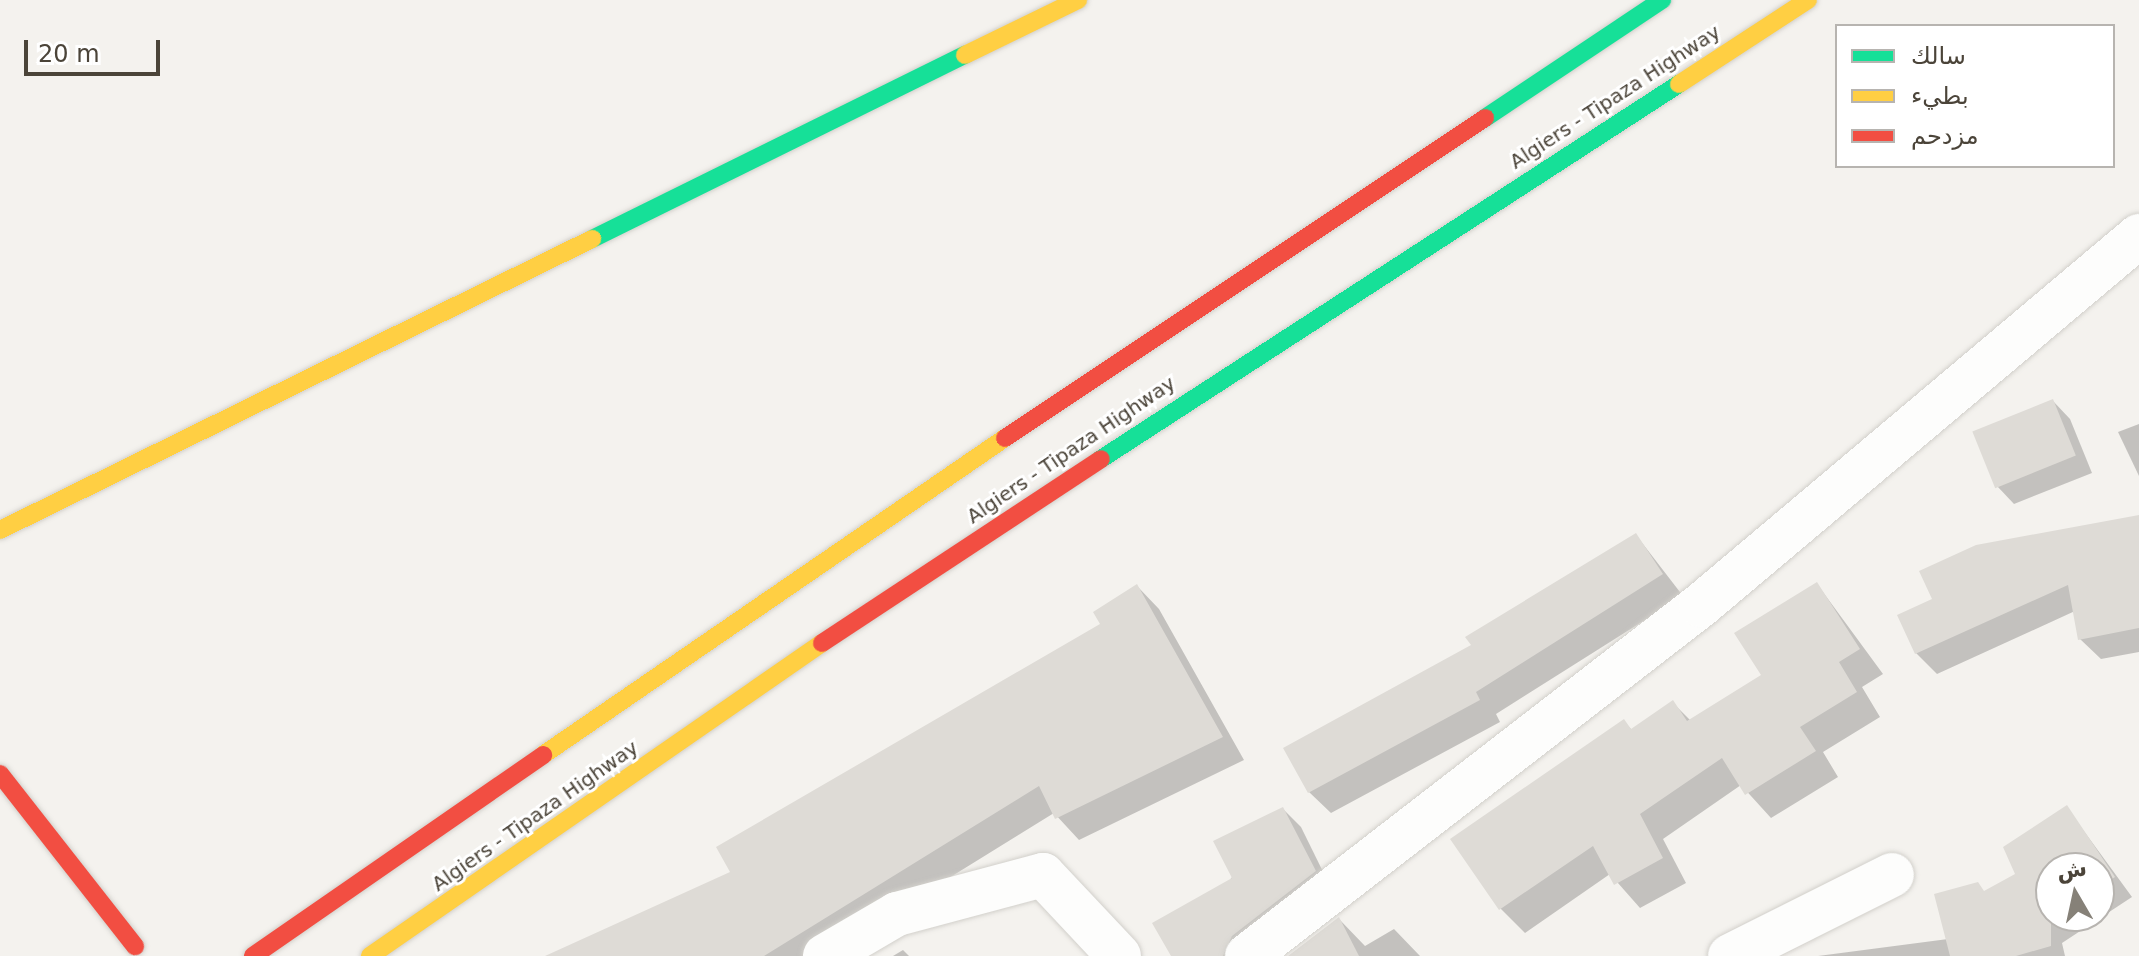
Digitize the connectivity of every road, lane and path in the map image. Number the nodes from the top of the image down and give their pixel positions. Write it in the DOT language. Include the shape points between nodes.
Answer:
graph roads {
  1 [pos="1078,0"];
  2 [pos="1662,0"];
  3 [pos="1808,0"];
  4 [pos="2139,236"];
  5 [pos="0,530"];
  6 [pos="0,774"];
  7 [pos="1892,875"];
  8 [pos="135,946"];
  9 [pos="253,956"];
  10 [pos="370,956"];
  11 [pos="825,956"];
  12 [pos="1119,956"];
  13 [pos="1247,956"];
  14 [pos="1730,956"];
  1 -- 5 [label="main road"];
  2 -- 9 [label="main road" via="898,510"];
  3 -- 10 [label="main road, Algiers - Tipaza Highway" via="905,586"];
  4 -- 13 [label="street" via="1701,605"];
  6 -- 8 [label="main road"];
  7 -- 14 [label="street"];
  11 -- 12 [label="street" via="897,914 1043,875"];
}
